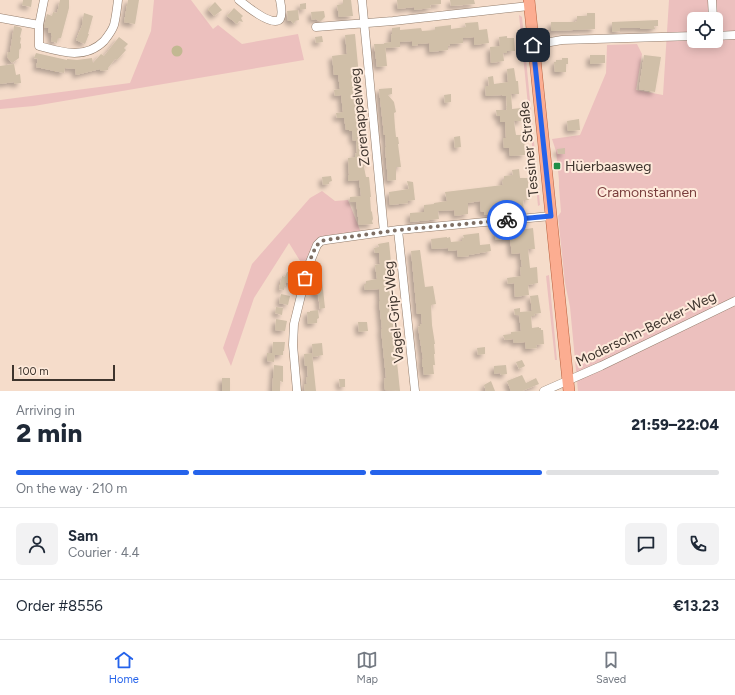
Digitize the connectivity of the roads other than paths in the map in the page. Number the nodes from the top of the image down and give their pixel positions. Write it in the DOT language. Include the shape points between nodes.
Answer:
graph roads {
  1 [pos="44,0"];
  2 [pos="118,0"];
  3 [pos="239,0"];
  4 [pos="280,0"];
  5 [pos="362,0"];
  6 [pos="712,0"];
  7 [pos="529,3"];
  8 [pos="713,12"];
  9 [pos="0,18"];
  10 [pos="364,23"];
  11 [pos="39,25"];
  12 [pos="316,27"];
  13 [pos="687,36"];
  14 [pos="723,36"];
  15 [pos="735,36"];
  16 [pos="533,45"];
  17 [pos="551,216"];
  18 [pos="398,230"];
  19 [pos="384,232"];
  20 [pos="735,301"];
  21 [pos="568,386"];
  22 [pos="295,388"];
  23 [pos="548,390"];
  24 [pos="415,391"];
  1 -- 11 [label="street"];
  2 -- 11 [label="street" via="113,26 108,36 98,46 87,51 64,52 39,46"];
  3 -- 4 [label="street" via="272,21 277,21 281,14"];
  5 -- 10 [label="street, Zorenappelweg"];
  6 -- 8 [label="street"];
  7 -- 10 [label="street"];
  7 -- 16 [label="main road, Tessiner Straße"];
  9 -- 11 [label="street"];
  10 -- 12 [label="street"];
  10 -- 19 [label="street, Zorenappelweg"];
  13 -- 16 [label="street" via="562,40"];
  14 -- 15 [label="street"];
  16 -- 17 [label="main road, Tessiner Straße"];
  17 -- 18 [label="street"];
  17 -- 21 [label="main road, Tessiner Straße"];
  18 -- 19 [label="street"];
  18 -- 24 [label="street, Vagel-Grip-Weg"];
  19 -- 22 [label="street" via="326,240 317,245 308,267 294,324"];
  20 -- 21 [label="street, Modersohn-Becker-Weg"];
  21 -- 23 [label="street, Modersohn-Becker-Weg"];
}
